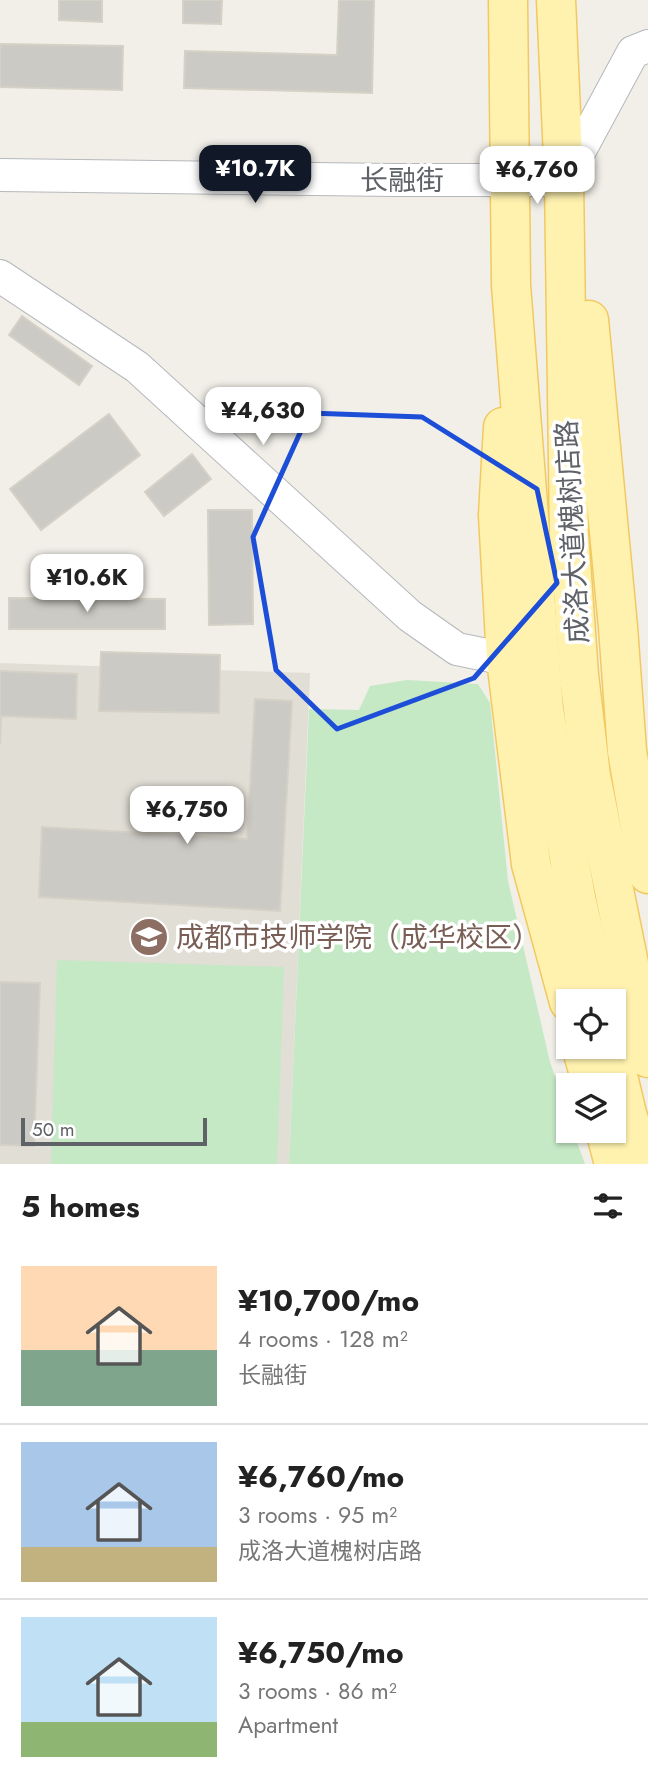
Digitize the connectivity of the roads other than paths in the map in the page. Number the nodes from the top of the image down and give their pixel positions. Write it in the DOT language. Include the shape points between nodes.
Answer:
graph roads {
  1 [pos="508,0"];
  2 [pos="556,0"];
  3 [pos="648,46"];
  4 [pos="0,175"];
  5 [pos="510,180"];
  6 [pos="564,180"];
  7 [pos="0,276"];
  8 [pos="511,285"];
  9 [pos="506,659"];
  10 [pos="648,874"];
  11 [pos="565,989"];
  12 [pos="597,989"];
  13 [pos="648,1058"];
  14 [pos="614,1059"];
  15 [pos="608,1143"];
  16 [pos="614,1164"];
  17 [pos="643,1164"];
  1 -- 5 [label="main road, 成洛大道槐树店路"];
  2 -- 6 [label="main road, 成洛大道槐树店路"];
  3 -- 6 [label="street" via="633,52"];
  4 -- 5 [label="street, 长融街"];
  5 -- 6 [label="street, 长融街"];
  5 -- 8 [label="main road, 成洛大道槐树店路"];
  6 -- 10 [label="main road" via="587,301 627,751"];
  6 -- 13 [label="main road, 成洛大道槐树店路" via="569,534 579,675 591,776"];
  7 -- 9 [label="street" via="137,367 410,616 457,649"];
  8 -- 9 [label="main road" via="498,515"];
  8 -- 12 [label="main road, 成洛大道槐树店路" via="544,710 576,898"];
  9 -- 11 [label="main road" via="531,864"];
  14 -- 17 [label="main road"];
  15 -- 16 [label="main road"];
}
